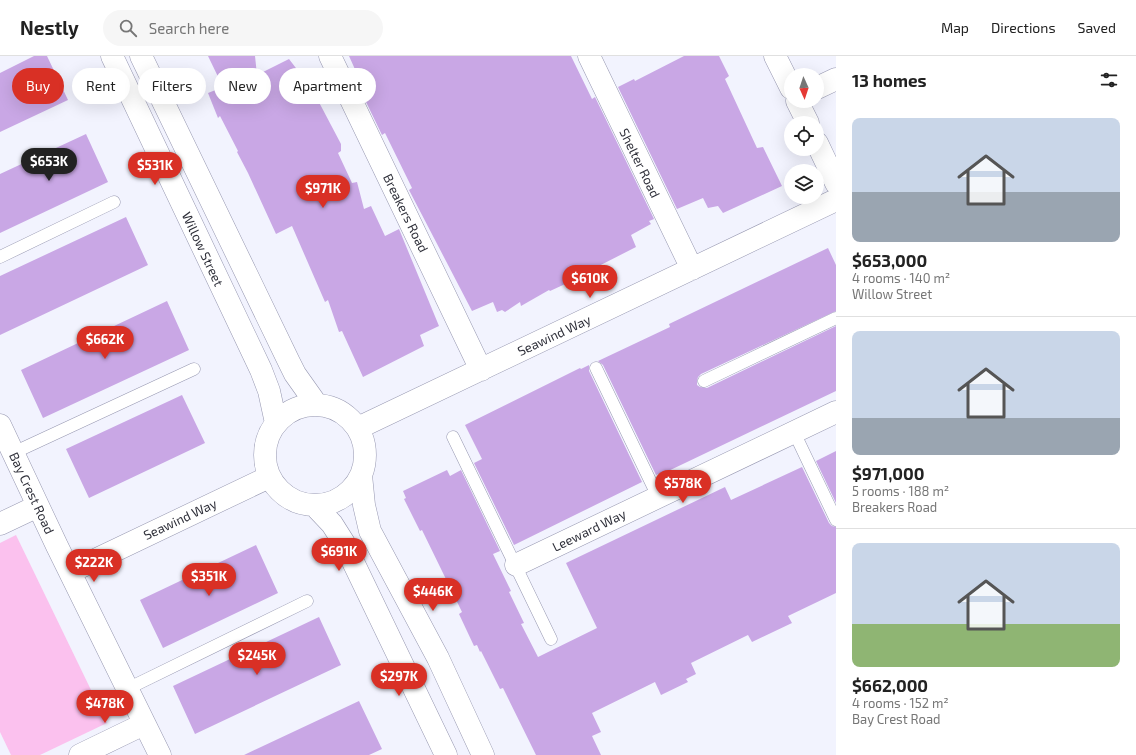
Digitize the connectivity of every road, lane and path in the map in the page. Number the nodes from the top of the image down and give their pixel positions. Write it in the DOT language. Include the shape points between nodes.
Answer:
graph roads {
  1 [pos="112,56"];
  2 [pos="141,56"];
  3 [pos="330,56"];
  4 [pos="589,56"];
  5 [pos="775,56"];
  6 [pos="784,74"];
  7 [pos="836,79"];
  8 [pos="824,85"];
  9 [pos="823,156"];
  10 [pos="836,183"];
  11 [pos="836,200"];
  12 [pos="114,202"];
  13 [pos="0,257"];
  14 [pos="692,269"];
  15 [pos="836,318"];
  16 [pos="596,368"];
  17 [pos="194,369"];
  18 [pos="481,370"];
  19 [pos="704,381"];
  20 [pos="318,405"];
  21 [pos="836,412"];
  22 [pos="276,423"];
  23 [pos="0,425"];
  24 [pos="358,428"];
  25 [pos="794,432"];
  26 [pos="453,437"];
  27 [pos="13,453"];
  28 [pos="362,475"];
  29 [pos="269,477"];
  30 [pos="658,497"];
  31 [pos="314,505"];
  32 [pos="38,506"];
  33 [pos="836,520"];
  34 [pos="0,524"];
  35 [pos="516,565"];
  36 [pos="70,572"];
  37 [pos="307,601"];
  38 [pos="551,639"];
  39 [pos="127,689"];
  40 [pos="144,724"];
  41 [pos="80,755"];
  42 [pos="160,755"];
  43 [pos="446,755"];
  44 [pos="483,755"];
  1 -- 22 [label="street, Willow Street" via="262,370"];
  2 -- 20 [label="street" via="295,374"];
  3 -- 18 [label="street, Breakers Road"];
  4 -- 14 [label="street, Shelter Road"];
  5 -- 6 [label="street"];
  7 -- 8 [label="street"];
  9 -- 10 [label="street"];
  11 -- 14 [label="street, Seawind Way"];
  12 -- 13 [label="lane"];
  14 -- 18 [label="street, Seawind Way"];
  15 -- 19 [label="lane"];
  16 -- 30 [label="lane"];
  17 -- 27 [label="lane"];
  18 -- 24 [label="street, Seawind Way"];
  20 -- 22 [label="street" via="302,406 288,412"];
  20 -- 24 [label="street" via="333,408 347,416"];
  21 -- 25 [label="street, Leeward Way"];
  22 -- 29 [label="street" via="268,436 265,451"];
  23 -- 27 [label="street, Bay Crest Road"];
  24 -- 28 [label="street" via="364,443 366,459"];
  25 -- 30 [label="street, Leeward Way"];
  25 -- 33 [label="lane"];
  26 -- 35 [label="lane"];
  27 -- 32 [label="street, Bay Crest Road"];
  28 -- 31 [label="street" via="340,499"];
  28 -- 44 [label="street" via="364,505 370,531 438,658"];
  29 -- 31 [label="street" via="281,492 294,501"];
  29 -- 36 [label="street, Seawind Way"];
  30 -- 35 [label="street, Leeward Way"];
  31 -- 43 [label="street" via="332,524 344,543"];
  32 -- 34 [label="street"];
  32 -- 36 [label="street, Bay Crest Road"];
  35 -- 38 [label="lane"];
  36 -- 39 [label="street, Bay Crest Road"];
  37 -- 39 [label="lane"];
  39 -- 40 [label="street, Bay Crest Road"];
  40 -- 41 [label="street"];
  40 -- 42 [label="street, Bay Crest Road"];
}
